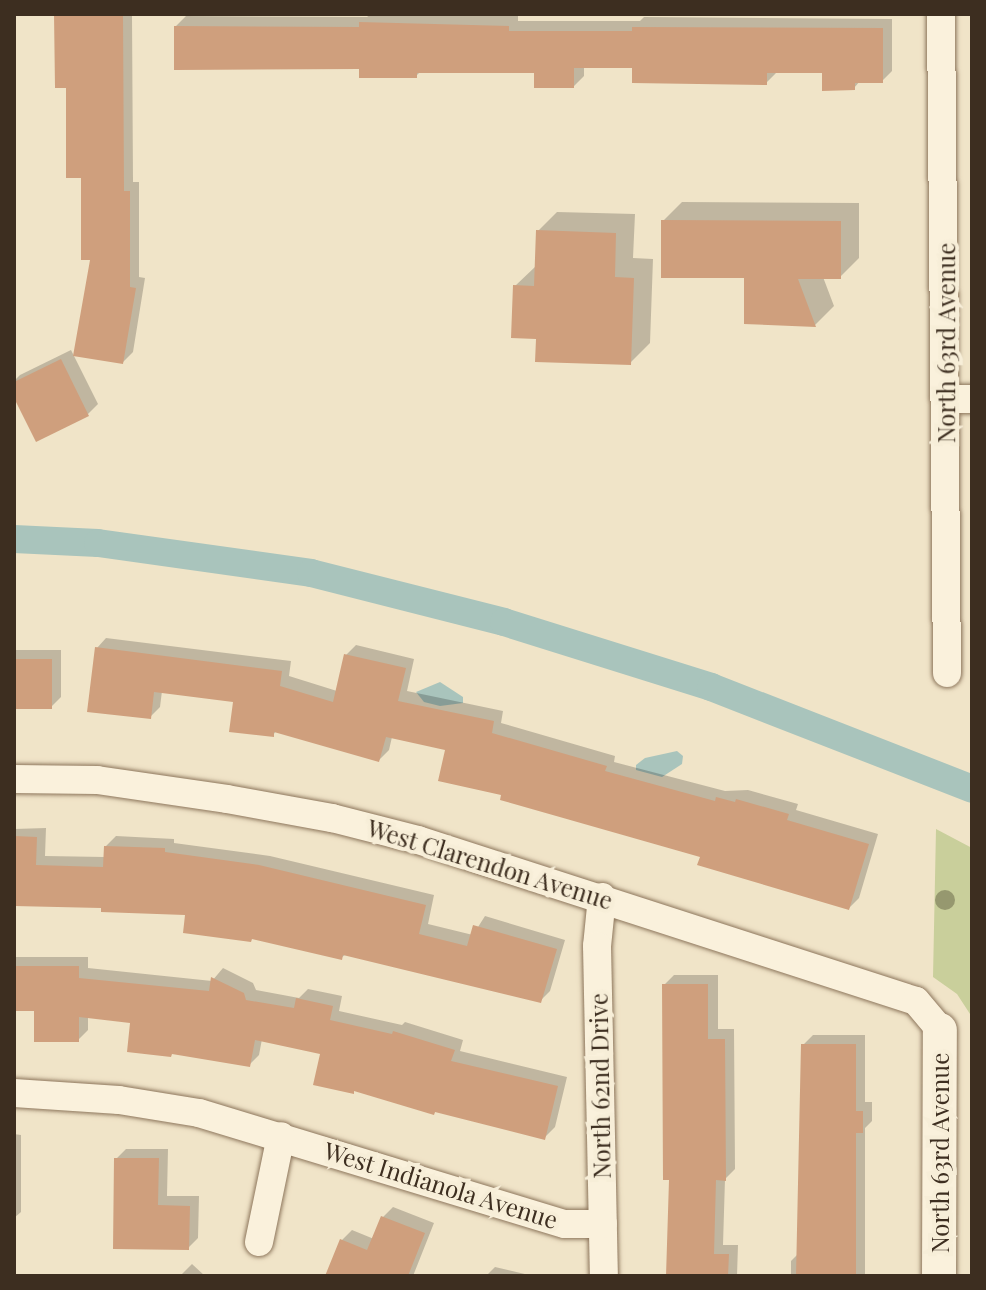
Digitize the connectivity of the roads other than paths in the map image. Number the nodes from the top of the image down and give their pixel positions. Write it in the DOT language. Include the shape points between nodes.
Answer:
graph roads {
  1 [pos="941,14"];
  2 [pos="960,399"];
  3 [pos="947,673"];
  4 [pos="14,779"];
  5 [pos="602,897"];
  6 [pos="940,1030"];
  7 [pos="14,1093"];
  8 [pos="281,1136"];
  9 [pos="603,1224"];
  10 [pos="259,1242"];
  11 [pos="604,1276"];
  12 [pos="939,1276"];
  1 -- 2 [label="street, North 63rd Avenue"];
  2 -- 3 [label="street, North 63rd Avenue"];
  4 -- 5 [label="street, West Clarendon Avenue" via="97,780 332,818"];
  5 -- 6 [label="street, West Clarendon Avenue" via="916,1001"];
  5 -- 9 [label="street, North 62nd Drive" via="597,946"];
  6 -- 12 [label="street, North 63rd Avenue"];
  7 -- 8 [label="street, West Indianola Avenue" via="172,1108"];
  8 -- 9 [label="street, West Indianola Avenue" via="565,1224"];
  8 -- 10 [label="street"];
  9 -- 11 [label="street, North 62nd Drive"];
}
